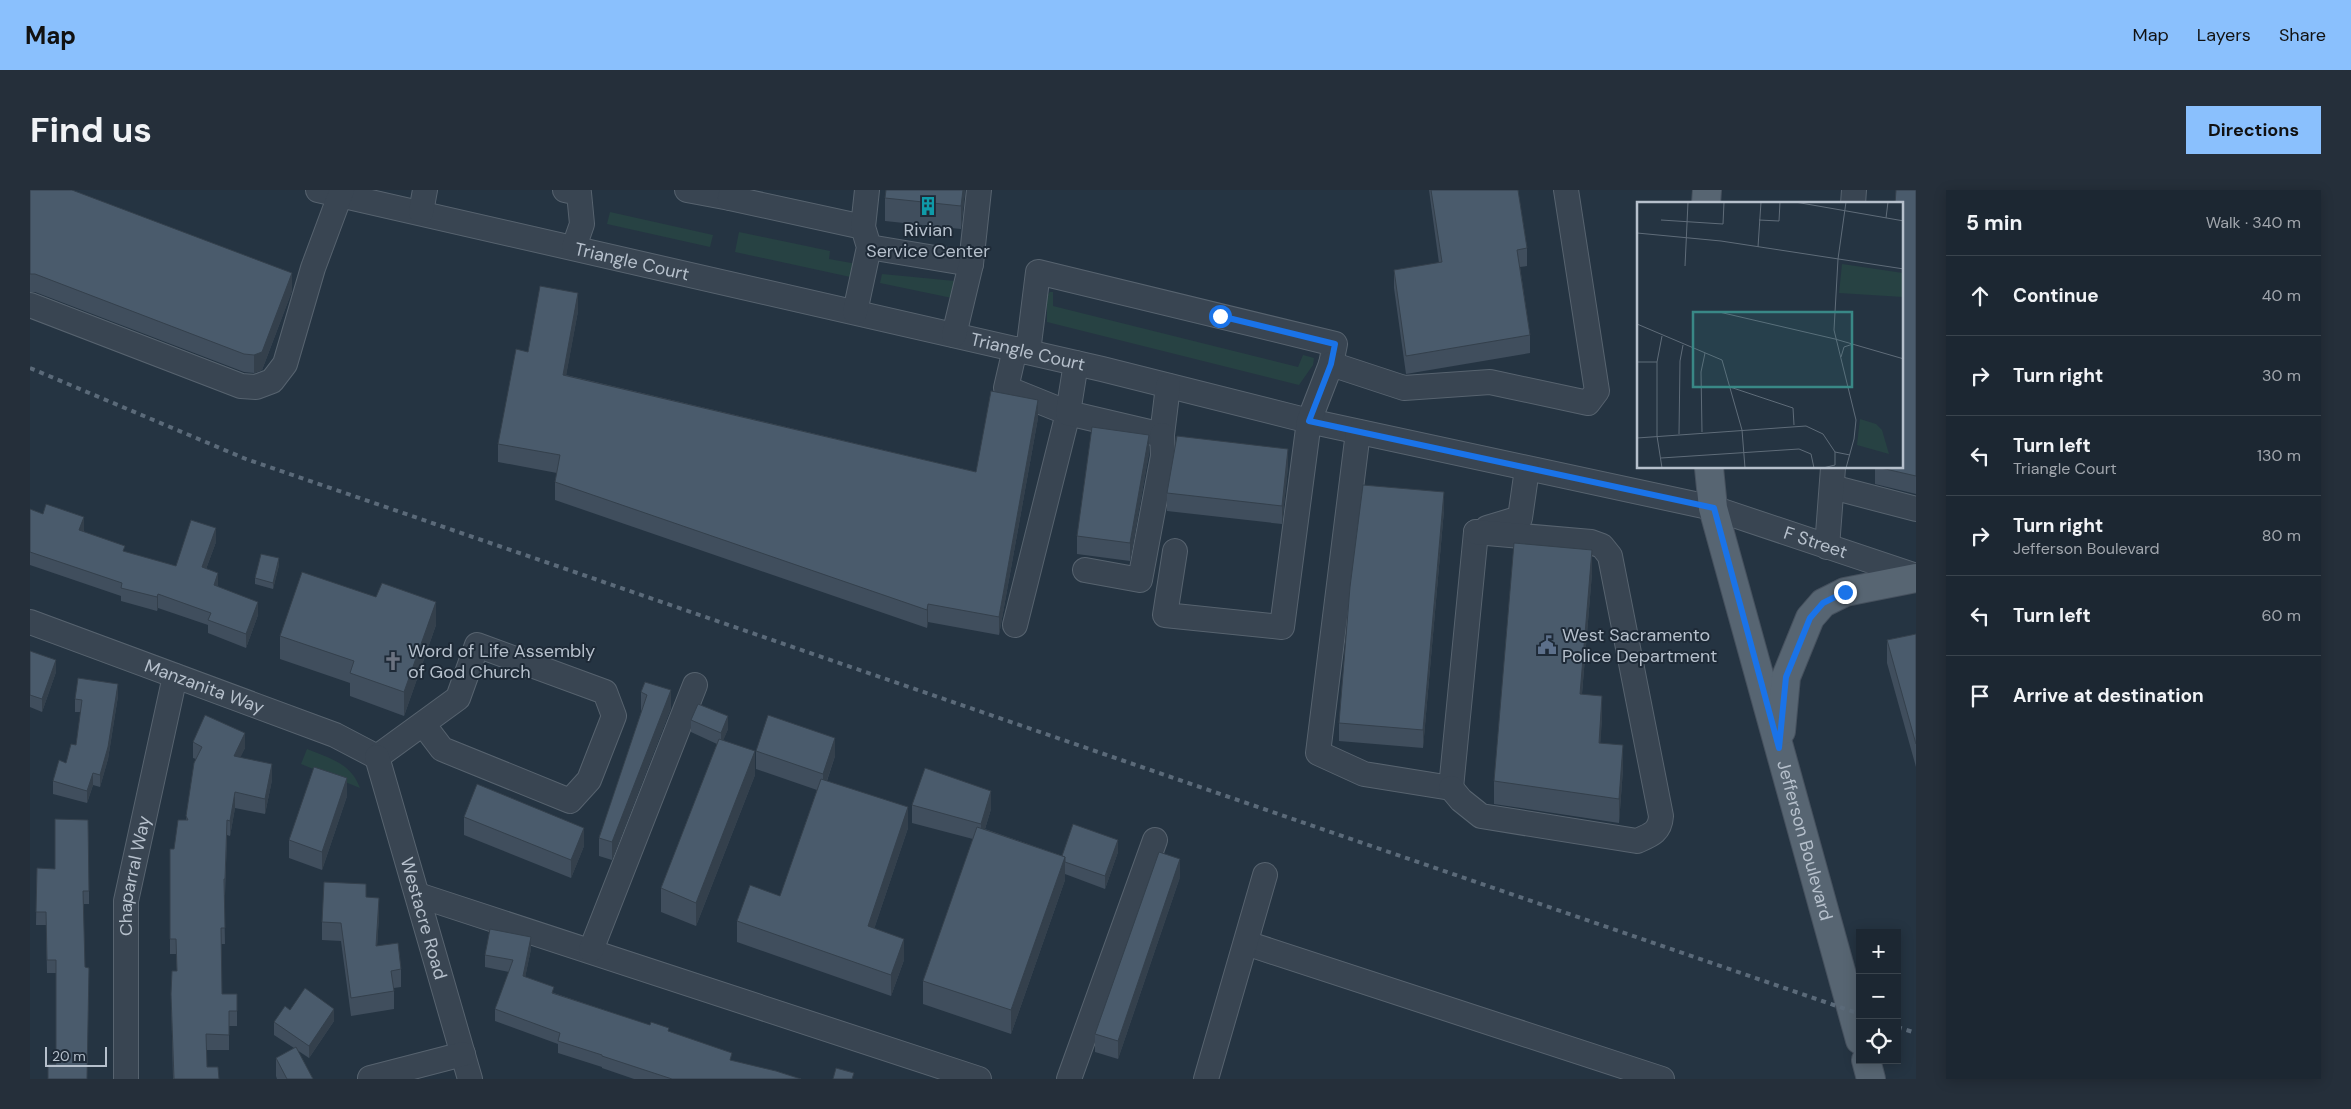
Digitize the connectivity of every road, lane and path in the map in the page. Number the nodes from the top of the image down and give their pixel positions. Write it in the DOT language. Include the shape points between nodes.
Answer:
graph roads {
  1 [pos="318,190"];
  2 [pos="565,190"];
  3 [pos="687,190"];
  4 [pos="867,190"];
  5 [pos="979,190"];
  6 [pos="1566,190"];
  7 [pos="342,192"];
  8 [pos="731,194"];
  9 [pos="423,201"];
  10 [pos="866,237"];
  11 [pos="574,247"];
  12 [pos="971,264"];
  13 [pos="30,305"];
  14 [pos="855,312"];
  15 [pos="954,335"];
  16 [pos="1022,350"];
  17 [pos="1076,363"];
  18 [pos="1331,364"];
  19 [pos="1168,386"];
  20 [pos="1068,413"];
  21 [pos="1309,421"];
  22 [pos="1358,432"];
  23 [pos="1162,435"];
  24 [pos="1528,469"];
  25 [pos="1709,469"];
  26 [pos="1832,477"];
  27 [pos="1714,508"];
  28 [pos="1916,509"];
  29 [pos="1476,532"];
  30 [pos="1827,546"];
  31 [pos="1176,551"];
  32 [pos="1085,570"];
  33 [pos="1916,577"];
  34 [pos="30,622"];
  35 [pos="1015,625"];
  36 [pos="175,676"];
  37 [pos="695,685"];
  38 [pos="423,724"];
  39 [pos="1779,748"];
  40 [pos="377,757"];
  41 [pos="1451,788"];
  42 [pos="1155,840"];
  43 [pos="1265,876"];
  44 [pos="418,895"];
  45 [pos="1246,943"];
  46 [pos="591,950"];
  47 [pos="1856,1026"];
  48 [pos="1867,1064"];
  49 [pos="471,1072"];
  50 [pos="370,1078"];
  51 [pos="126,1079"];
  52 [pos="979,1079"];
  53 [pos="1069,1079"];
  54 [pos="1206,1079"];
  55 [pos="1662,1079"];
  56 [pos="1871,1079"];
  1 -- 7 [label="street, Triangle Court"];
  2 -- 11 [label="street" via="580,193 582,224"];
  3 -- 8 [label="street"];
  4 -- 10 [label="street"];
  5 -- 12 [label="street"];
  6 -- 18 [label="street" via="1597,391 1588,403 1490,382 1404,388"];
  7 -- 9 [label="street, Triangle Court"];
  7 -- 13 [label="street" via="312,268 285,364 272,381 256,387 241,386"];
  8 -- 10 [label="street"];
  9 -- 11 [label="street, Triangle Court"];
  10 -- 12 [label="street"];
  10 -- 14 [label="street"];
  11 -- 14 [label="street, Triangle Court"];
  12 -- 15 [label="street"];
  14 -- 15 [label="street, Triangle Court"];
  15 -- 16 [label="street, Triangle Court"];
  16 -- 17 [label="street, Triangle Court"];
  16 -- 18 [label="street" via="1038,272 1335,344"];
  16 -- 20 [label="street" via="1006,388"];
  17 -- 19 [label="street, Triangle Court"];
  17 -- 20 [label="street"];
  18 -- 21 [label="street"];
  19 -- 21 [label="street, Triangle Court"];
  19 -- 23 [label="street"];
  20 -- 23 [label="street"];
  20 -- 35 [label="street"];
  21 -- 22 [label="street, Triangle Court"];
  21 -- 31 [label="street" via="1282,627 1165,615"];
  22 -- 24 [label="street, Triangle Court"];
  22 -- 41 [label="street" via="1318,754 1364,774"];
  23 -- 32 [label="street" via="1163,456 1140,580"];
  24 -- 27 [label="street, Triangle Court"];
  24 -- 29 [label="street" via="1520,518"];
  25 -- 27 [label="main road, Jefferson Boulevard"];
  26 -- 28 [label="street"];
  26 -- 30 [label="street"];
  27 -- 30 [label="street, F Street"];
  27 -- 39 [label="main road, Jefferson Boulevard"];
  29 -- 41 [label="street"];
  29 -- 41 [label="street" via="1591,542 1602,546 1610,556 1660,825 1656,832 1638,841 1481,816"];
  30 -- 33 [label="street, F Street"];
  33 -- 39 [label="main road" via="1845,592 1823,603 1810,618 1786,677"];
  34 -- 36 [label="street, Manzanita Way"];
  36 -- 40 [label="street, Manzanita Way" via="335,735"];
  36 -- 51 [label="street, Chaparral Way" via="126,901"];
  37 -- 46 [label="street"];
  38 -- 38 [label="street" via="442,749 570,801 589,780 614,716 605,692 477,646 458,698"];
  38 -- 40 [label="street"];
  39 -- 47 [label="main road, Jefferson Boulevard"];
  40 -- 44 [label="street, Westacre Road"];
  42 -- 53 [label="street"];
  43 -- 45 [label="street"];
  44 -- 46 [label="street"];
  44 -- 49 [label="street, Westacre Road"];
  45 -- 54 [label="street"];
  45 -- 55 [label="street"];
  46 -- 52 [label="street"];
  48 -- 56 [label="main road"];
  49 -- 50 [label="street"];
}
